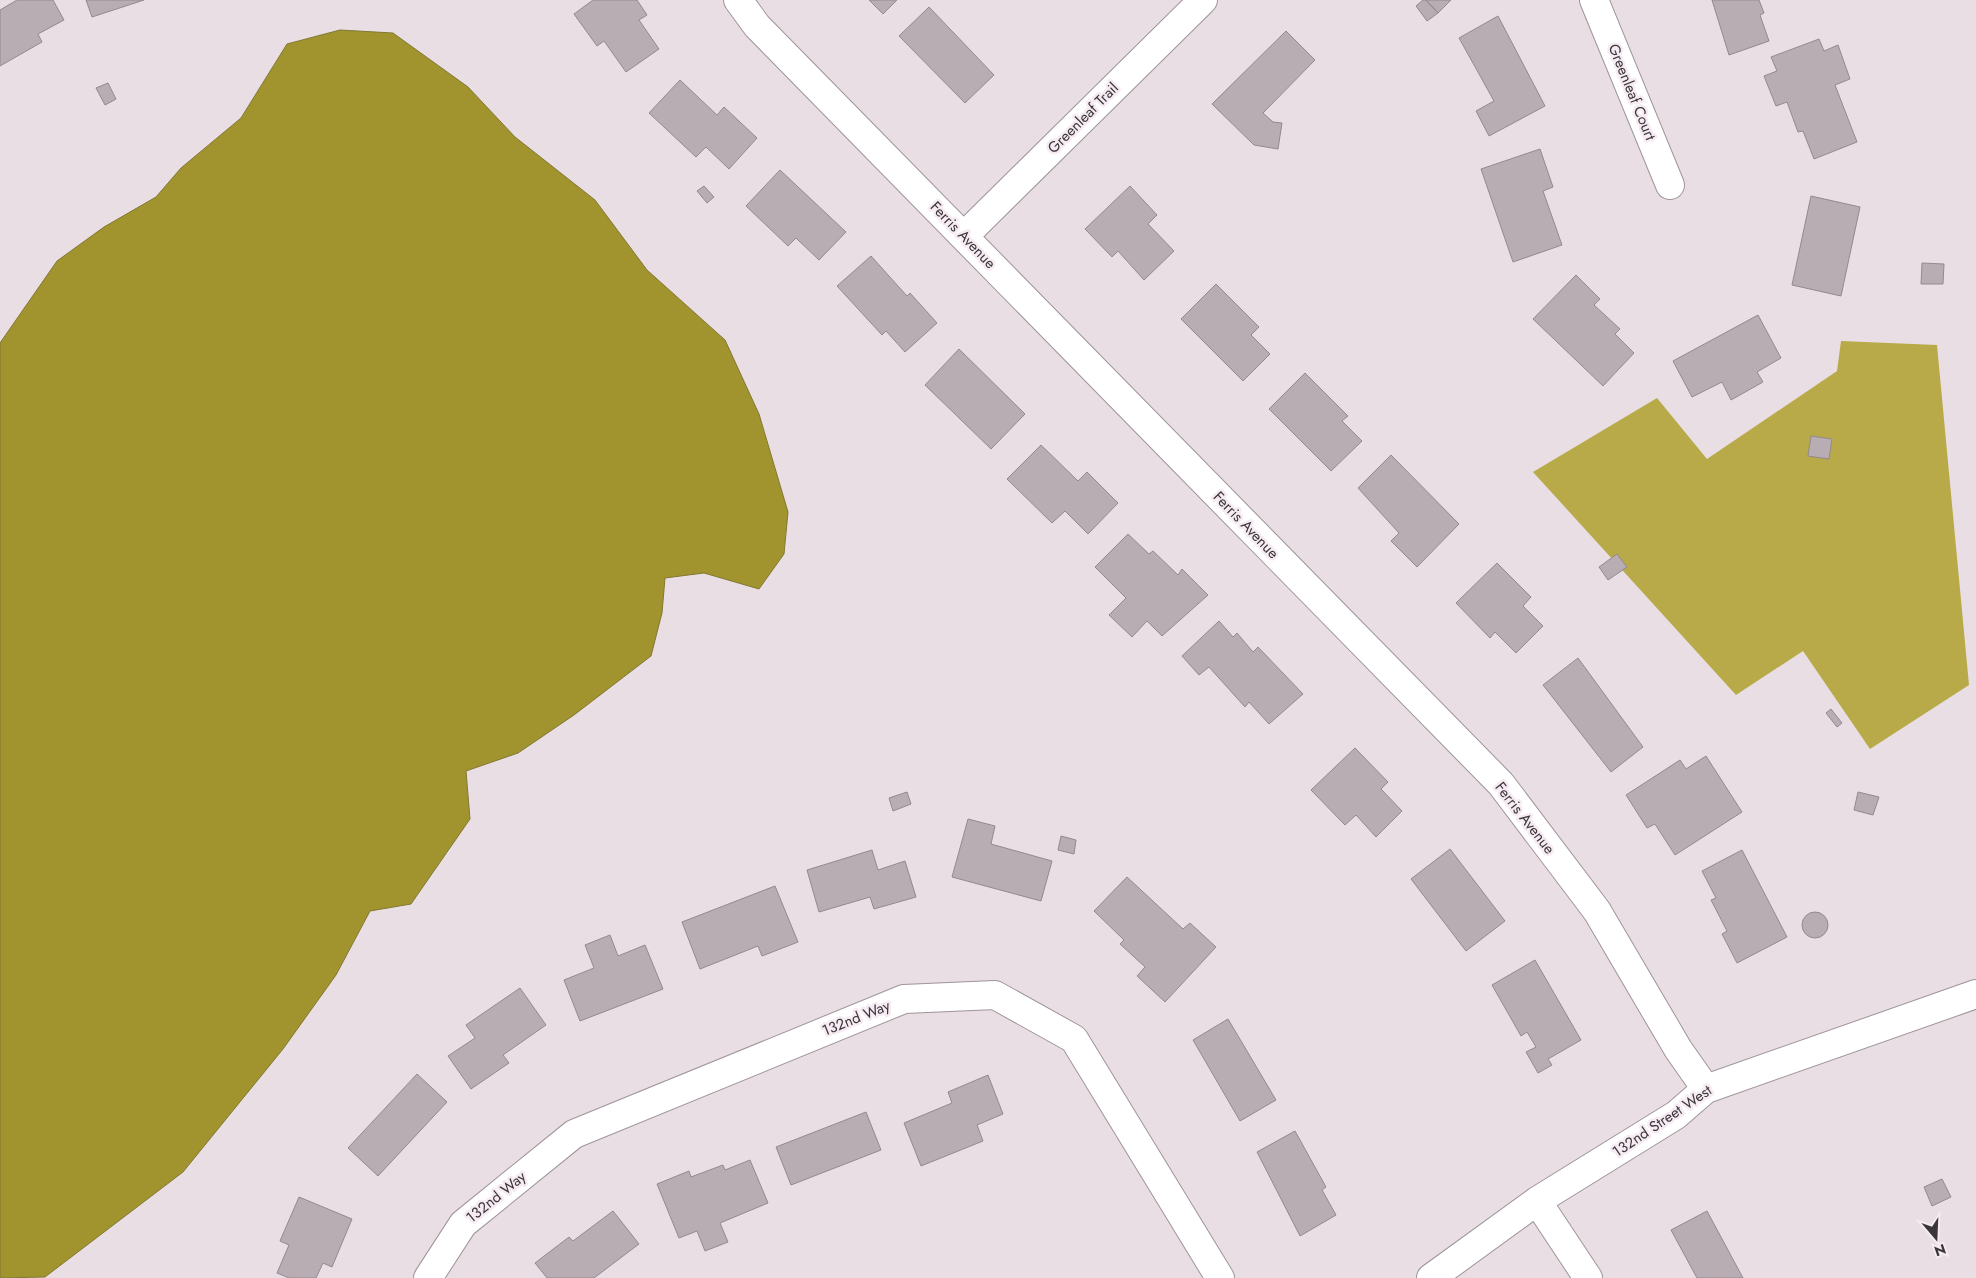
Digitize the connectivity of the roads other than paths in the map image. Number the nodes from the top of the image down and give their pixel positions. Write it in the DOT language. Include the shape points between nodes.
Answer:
graph roads {
  1 [pos="738,0"];
  2 [pos="1202,0"];
  3 [pos="1594,0"];
  4 [pos="1670,185"];
  5 [pos="964,236"];
  6 [pos="1976,994"];
  7 [pos="1706,1089"];
  8 [pos="1537,1202"];
  9 [pos="428,1278"];
  10 [pos="1220,1278"];
  11 [pos="1431,1278"];
  12 [pos="1588,1278"];
  1 -- 5 [label="street, Ferris Avenue" via="757,26"];
  2 -- 5 [label="street, Greenleaf Trail"];
  3 -- 4 [label="street, Greenleaf Court"];
  5 -- 7 [label="street, Ferris Avenue" via="1501,784 1597,911 1678,1049"];
  6 -- 7 [label="street, 132nd Street West"];
  7 -- 8 [label="street, 132nd Street West" via="1676,1115"];
  8 -- 11 [label="street, 132nd Street West"];
  8 -- 12 [label="street"];
  9 -- 10 [label="street, 132nd Way" via="463,1224 574,1134 904,999 994,996 1074,1039"];
}
